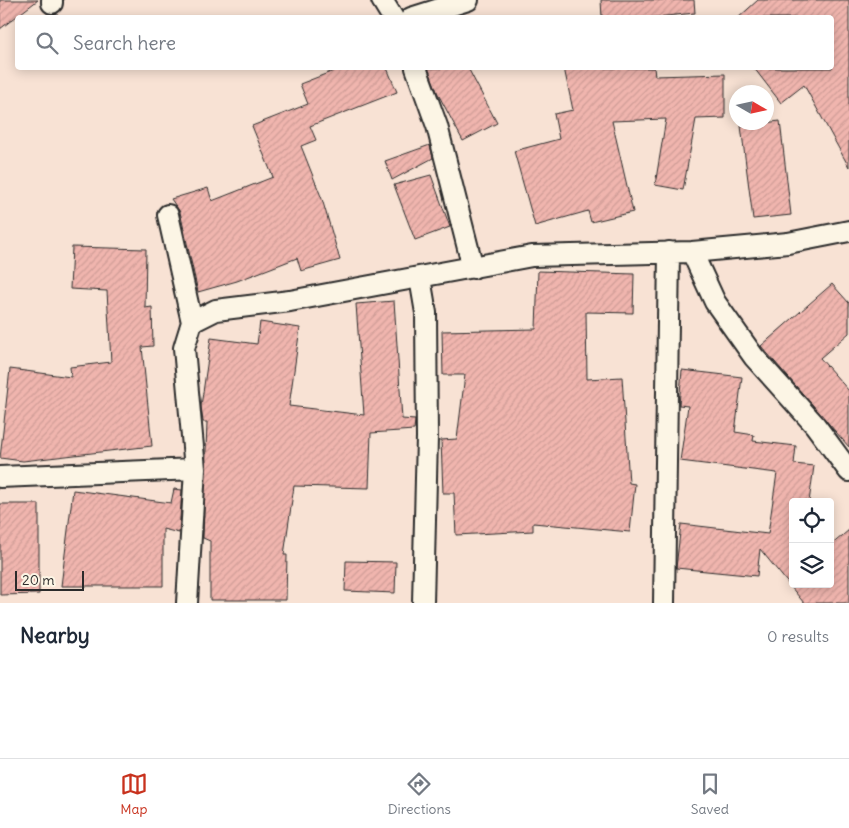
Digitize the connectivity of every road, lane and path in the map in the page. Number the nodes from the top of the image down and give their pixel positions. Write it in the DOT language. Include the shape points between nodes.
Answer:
graph roads {
  1 [pos="382,0"];
  2 [pos="468,0"];
  3 [pos="390,15"];
  4 [pos="420,15"];
  5 [pos="417,70"];
  6 [pos="168,215"];
  7 [pos="849,231"];
  8 [pos="669,252"];
  9 [pos="692,252"];
  10 [pos="473,268"];
  11 [pos="420,278"];
  12 [pos="192,322"];
  13 [pos="195,469"];
  14 [pos="849,471"];
  15 [pos="0,477"];
  16 [pos="187,603"];
  17 [pos="423,603"];
  18 [pos="664,603"];
  1 -- 3 [label="street"];
  2 -- 4 [label="street"];
  5 -- 10 [label="street" via="437,126"];
  6 -- 12 [label="street"];
  7 -- 9 [label="street" via="788,244"];
  8 -- 9 [label="street"];
  8 -- 10 [label="street" via="532,256"];
  8 -- 18 [label="street"];
  9 -- 14 [label="street" via="715,302 737,333"];
  10 -- 11 [label="street"];
  11 -- 12 [label="street" via="290,301 216,310"];
  11 -- 17 [label="street" via="426,313"];
  12 -- 13 [label="street" via="184,348"];
  13 -- 15 [label="street"];
  13 -- 16 [label="street"];
}
